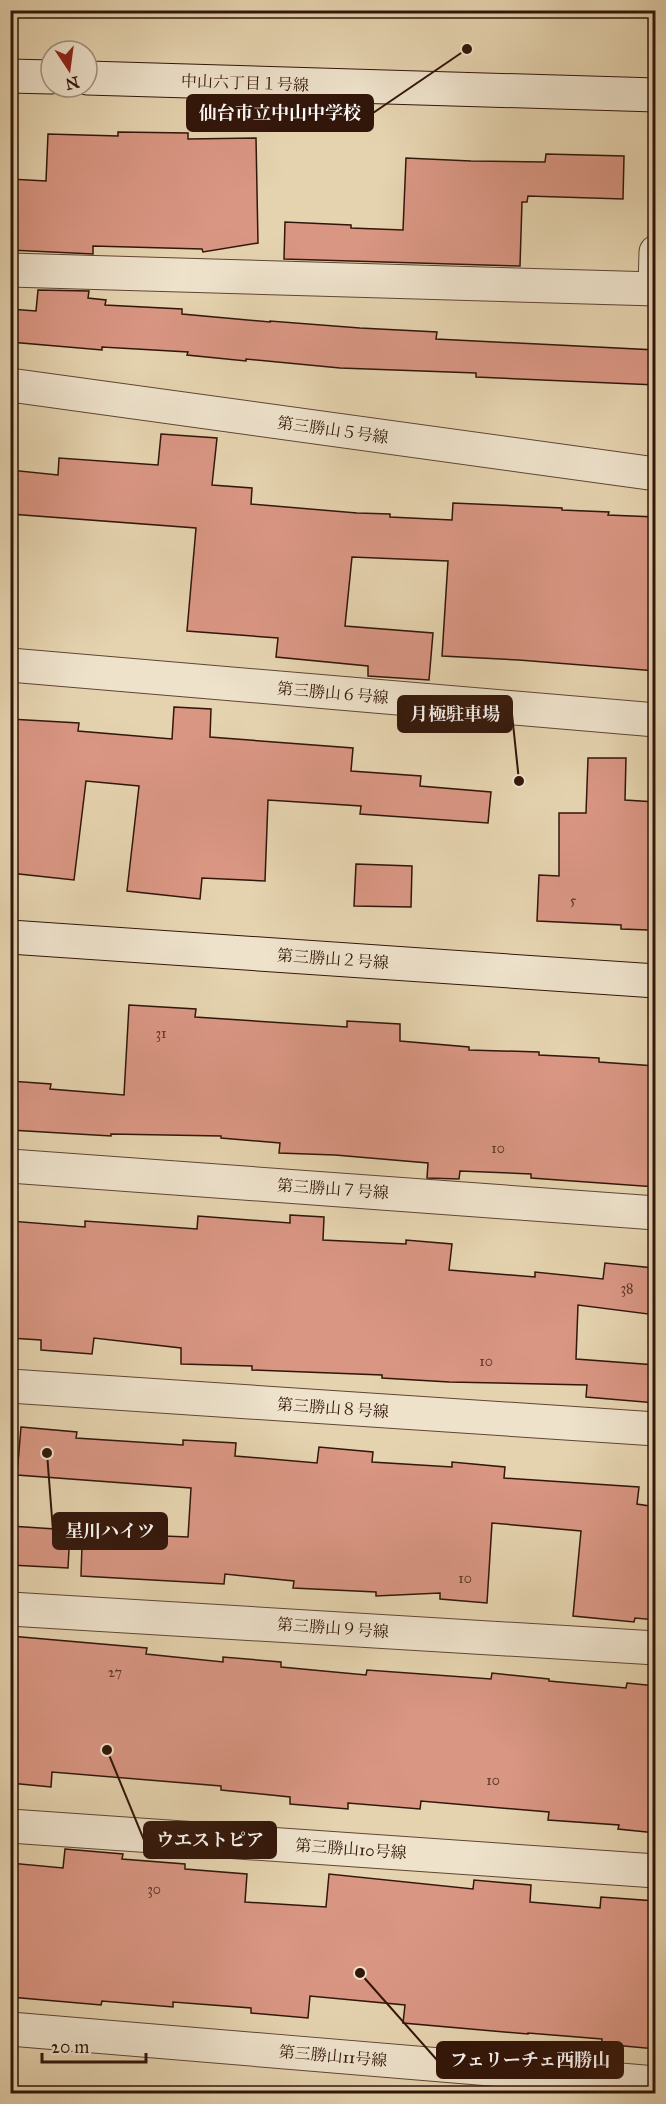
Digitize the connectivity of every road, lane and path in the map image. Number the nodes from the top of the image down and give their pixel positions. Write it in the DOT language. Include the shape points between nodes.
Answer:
graph roads {
  1 [pos="10,76"];
  2 [pos="39,77"];
  3 [pos="99,78"];
  4 [pos="656,95"];
  5 [pos="656,252"];
  6 [pos="10,270"];
  7 [pos="655,289"];
  8 [pos="10,385"];
  9 [pos="656,474"];
  10 [pos="10,665"];
  11 [pos="656,720"];
  12 [pos="10,937"];
  13 [pos="656,981"];
  14 [pos="10,1166"];
  15 [pos="656,1213"];
  16 [pos="10,1386"];
  17 [pos="656,1430"];
  18 [pos="10,1608"];
  19 [pos="656,1648"];
  20 [pos="10,1826"];
  21 [pos="656,1870"];
  22 [pos="10,2029"];
  23 [pos="656,2083"];
  1 -- 2 [label="street"];
  3 -- 4 [label="street, 中山六丁目１号線"];
  5 -- 7 [label="street"];
  6 -- 7 [label="street"];
  8 -- 9 [label="street, 第三勝山５号線"];
  10 -- 11 [label="street, 第三勝山６号線"];
  12 -- 13 [label="street, 第三勝山２号線"];
  14 -- 15 [label="street, 第三勝山７号線"];
  16 -- 17 [label="street, 第三勝山８号線"];
  18 -- 19 [label="street, 第三勝山９号線"];
  20 -- 21 [label="street, 第三勝山10号線"];
  22 -- 23 [label="street, 第三勝山11号線"];
}
